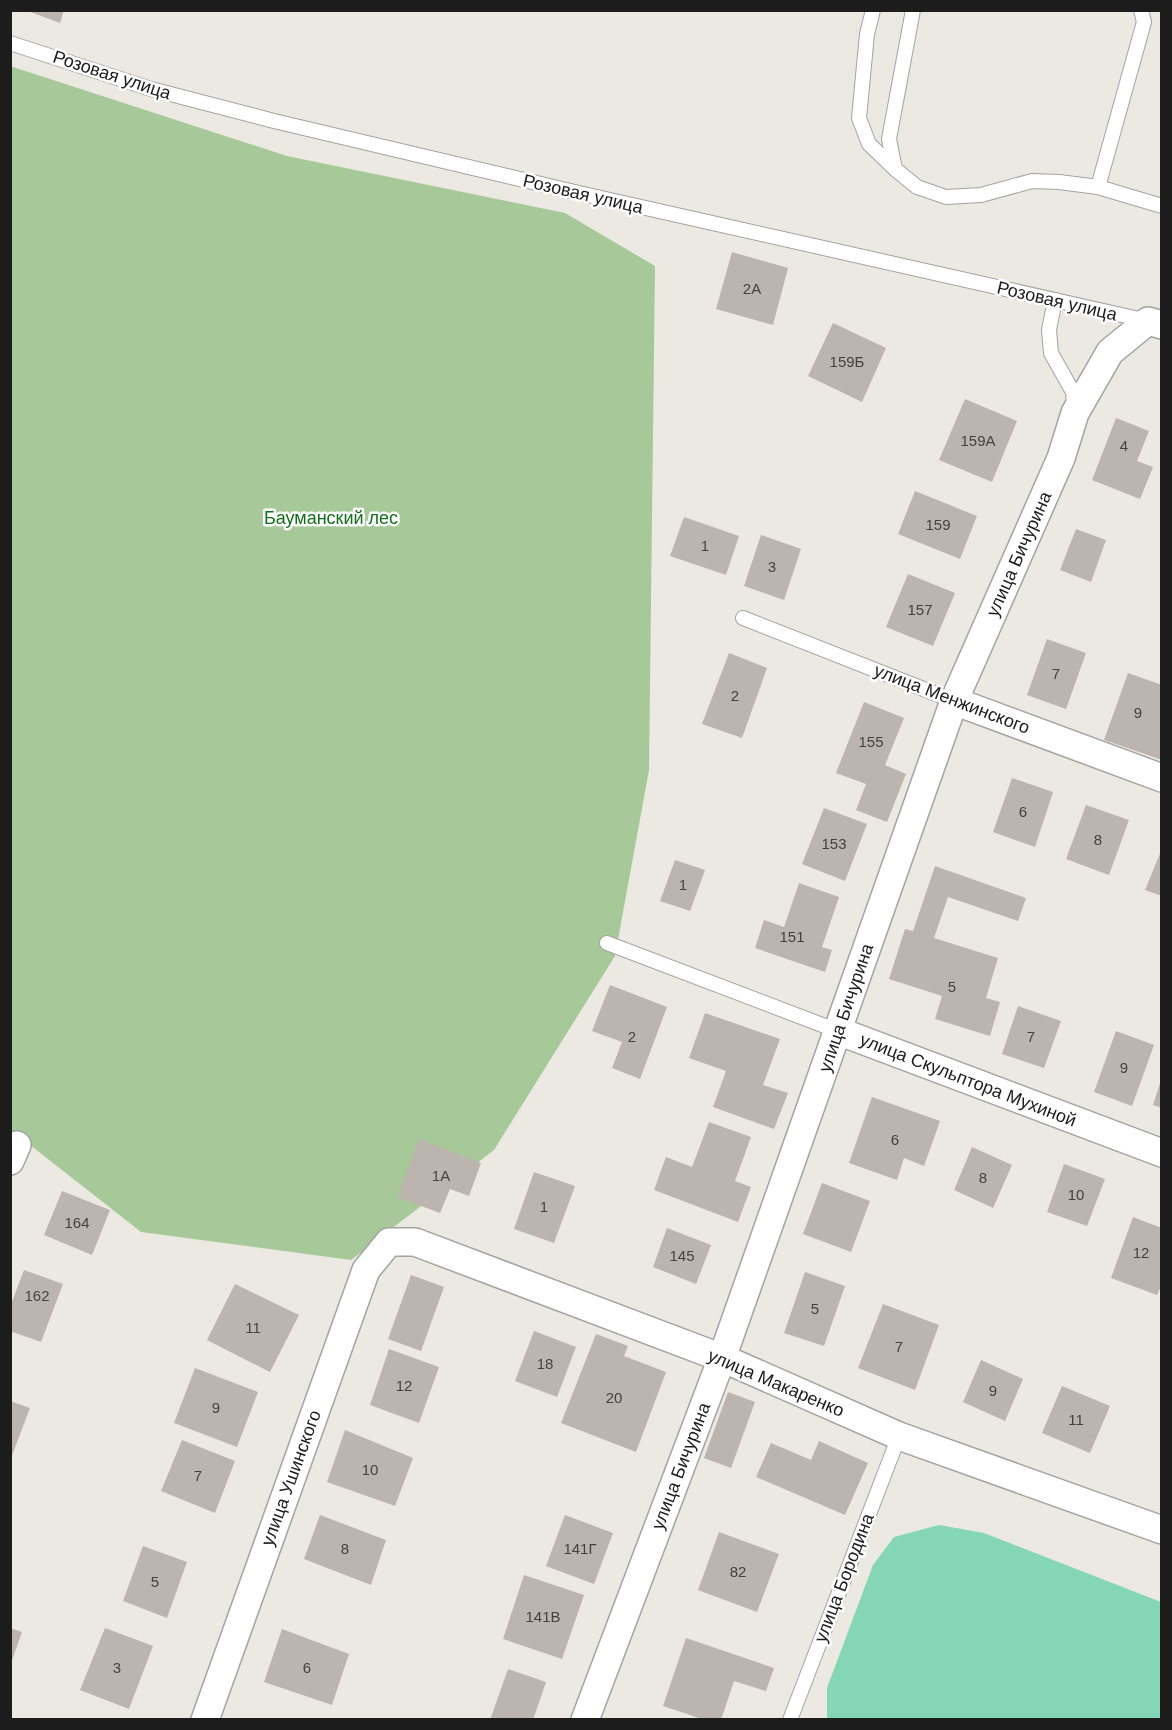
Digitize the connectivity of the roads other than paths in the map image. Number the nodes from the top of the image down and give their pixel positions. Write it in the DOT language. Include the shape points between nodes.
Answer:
graph roads {
  1 [pos="873,10"];
  2 [pos="913,10"];
  3 [pos="1141,10"];
  4 [pos="10,43"];
  5 [pos="895,169"];
  6 [pos="1098,187"];
  7 [pos="1161,206"];
  8 [pos="1055,300"];
  9 [pos="1155,323"];
  10 [pos="1075,413"];
  11 [pos="743,618"];
  12 [pos="954,701"];
  13 [pos="1161,778"];
  14 [pos="607,943"];
  15 [pos="838,1031"];
  16 [pos="1161,1153"];
  17 [pos="389,1242"];
  18 [pos="722,1358"];
  19 [pos="899,1437"];
  20 [pos="1161,1530"];
  21 [pos="205,1719"];
  22 [pos="585,1719"];
  23 [pos="790,1719"];
  1 -- 5 [label="lane" via="859,118 869,144"];
  2 -- 5 [label="lane" via="889,139"];
  3 -- 6 [label="lane" via="1144,22"];
  4 -- 8 [label="lane, Розовая улица" via="151,89 274,121"];
  5 -- 6 [label="lane" via="917,187 946,197 981,195 1032,181"];
  6 -- 7 [label="lane"];
  8 -- 9 [label="lane, Розовая улица"];
  8 -- 10 [label="lane" via="1049,330 1051,353 1073,392"];
  9 -- 10 [label="street, улица Бичурина" via="1110,352"];
  10 -- 12 [label="street, улица Бичурина" via="1061,459"];
  11 -- 12 [label="lane, улица Менжинского"];
  12 -- 13 [label="street, улица Менжинского"];
  12 -- 15 [label="street, улица Бичурина"];
  14 -- 15 [label="lane, улица Скульптора Мухиной"];
  15 -- 16 [label="street, улица Скульптора Мухиной"];
  15 -- 18 [label="street, улица Бичурина"];
  17 -- 18 [label="street, улица Макаренко" via="415,1242"];
  17 -- 21 [label="street, улица Ушинского" via="366,1270"];
  18 -- 19 [label="street, улица Макаренко"];
  18 -- 22 [label="street, улица Бичурина"];
  19 -- 20 [label="street, улица Макаренко"];
  19 -- 23 [label="lane, улица Бородина"];
}
